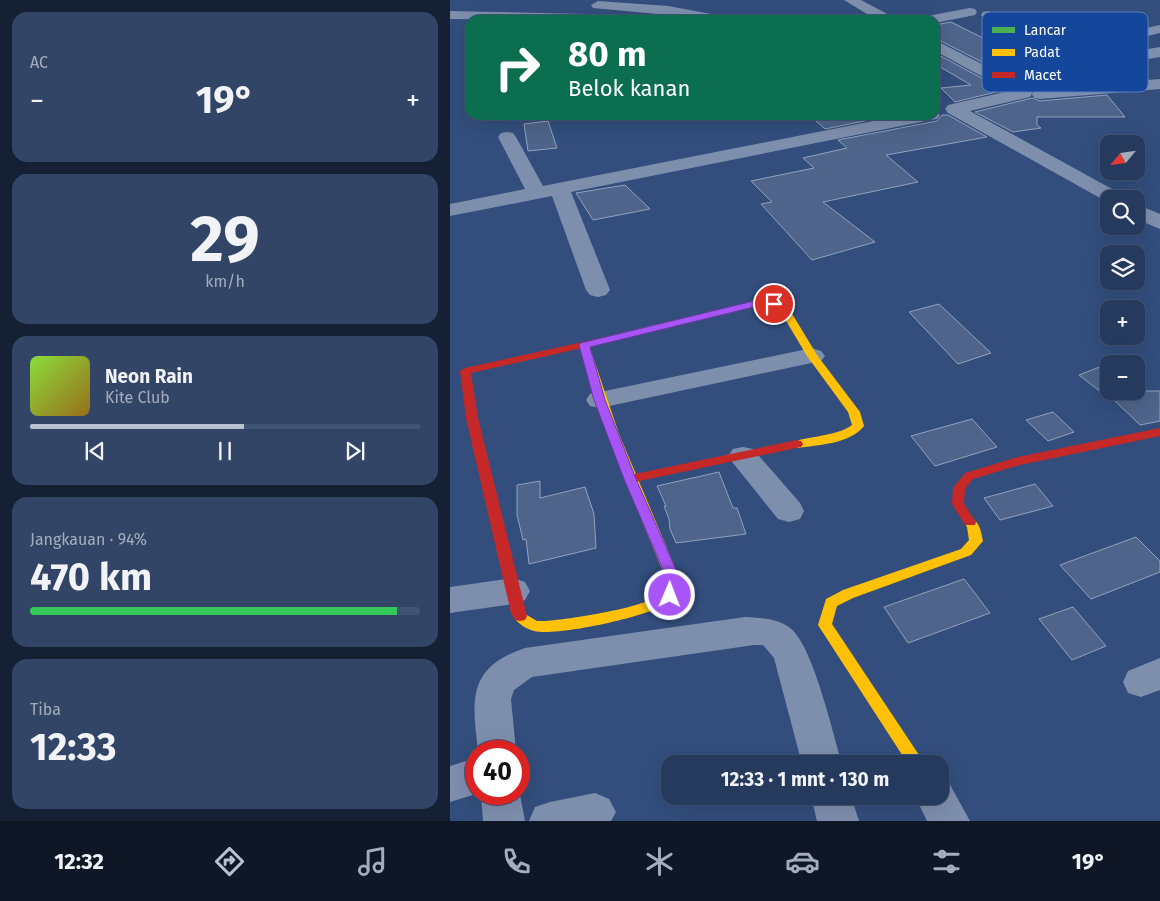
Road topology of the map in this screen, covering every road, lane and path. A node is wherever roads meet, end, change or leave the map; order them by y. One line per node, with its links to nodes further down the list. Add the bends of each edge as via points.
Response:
1 (495, 0): 6 (street)
2 (851, 0): 9 (street)
3 (598, 5): 6 (street); 7 (street); 8 (street)
4 (970, 12): 10 (street)
5 (450, 15): 6 (street)
6 (501, 15)
7 (589, 15)
8 (665, 15)
9 (879, 15)
10 (940, 18)
11 (940, 48): 12 (street)
12 (982, 70)
13 (1010, 92): 16 (street)
14 (1029, 92): 15 (street, via 1045,95)
15 (1076, 92)
16 (940, 110): 20 (street)
17 (892, 120): 19 (street)
18 (507, 137): 21 (street)
19 (560, 189): 21 (street); 25 (street)
20 (1100, 191)
21 (537, 193): 22 (street)
22 (450, 210)
23 (1145, 215): 24 (street)
24 (1160, 223)
25 (598, 290)
26 (584, 345): 27 (street, via 762,302 784,309); 28 (street); 33 (street, via 465,371 472,418)
27 (812, 356): 28 (street); 30 (street, via 854,412 858,426 842,435)
28 (600, 400): 31 (street)
29 (1160, 432): 37 (street, via 1018,461 969,476 959,488 958,504 973,526 976,541 966,552 831,603 825,625)
30 (743, 456): 31 (street); 32 (street)
31 (630, 479): 33 (street, via 674,579 670,595 654,604 556,626 537,626 525,621 518,613)
32 (789, 511)
33 (513, 591): 34 (street)
34 (450, 600)
35 (496, 740): 36 (street, via 492,693 497,682 509,670 535,662 745,631 766,631 785,644 792,658)
36 (819, 755)
37 (911, 755)
38 (465, 779): 39 (street)
39 (450, 784)
40 (502, 805): 44 (street)
41 (834, 805): 46 (street)
42 (940, 805): 47 (street)
43 (595, 812): 45 (street)
44 (504, 821)
45 (550, 821)
46 (838, 821)
47 (949, 821)

